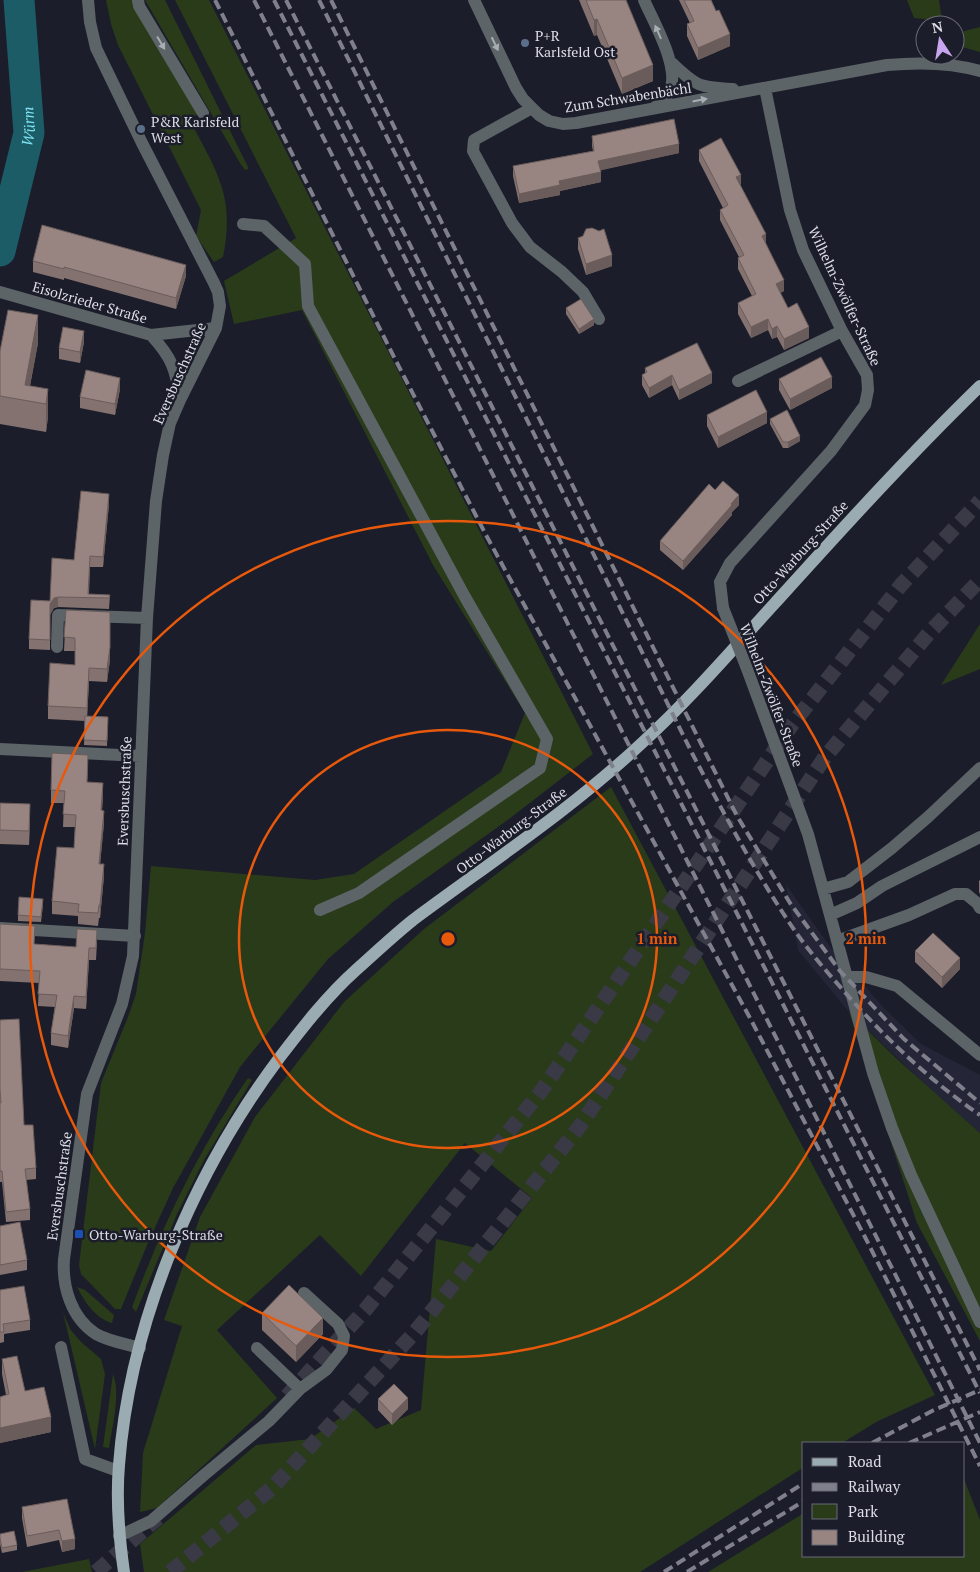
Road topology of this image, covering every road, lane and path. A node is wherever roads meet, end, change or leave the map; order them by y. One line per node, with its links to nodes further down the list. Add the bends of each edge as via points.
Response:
1 (88, 0): 14 (street, Eversbuschstraße, via 96,48 218,292 220,306)
2 (138, 0): 10 (street, one-way to 10)
3 (474, 0): 8 (street, Zum Schwabenbächl, one-way to 8, via 516,88)
4 (644, 0): 5 (street, one-way to 4)
5 (672, 63): 7 (street, Zum Schwabenbächl, via 691,81 705,87); 9 (street, via 670,93)
6 (980, 71): 7 (street, Zum Schwabenbächl, via 959,65 909,63)
7 (765, 88): 9 (street, Zum Schwabenbächl, one-way to 7); 15 (street, Wilhelm-Zwölfer-Straße, via 790,210 803,250)
8 (532, 108): 9 (street, Zum Schwabenbächl, via 549,120 562,124); 13 (street, via 474,140 473,151 512,223 530,247 583,292)
9 (652, 109)
10 (203, 113)
11 (244, 224): 28 (street, via 264,226 305,264 308,306 464,597 547,739 540,768 359,893)
12 (10, 295): 16 (street, Eisolzrieder Straße)
13 (599, 319)
14 (216, 328): 16 (street, Eisolzrieder Straße); 19 (street, Eversbuschstraße)
15 (842, 331): 17 (street); 26 (street, Wilhelm-Zwölfer-Straße, bridge, via 866,375 865,405 831,451 730,563 720,582 723,608 808,834)
16 (151, 335): 19 (street, Eisolzrieder Straße, via 166,352 177,376)
17 (738, 381)
18 (980, 386): 38 (main road, Otto-Warburg-Straße, via 881,486 705,680 646,740 590,789 410,923 351,974 301,1028 258,1086 190,1207 162,1276)
19 (180, 400): 20 (street, Eversbuschstraße, via 168,431 161,464)
20 (147, 618): 21 (street, via 58,615); 23 (street, Eversbuschstraße)
21 (57, 647)
22 (0, 749): 23 (street)
23 (140, 756): 31 (street, Eversbuschstraße)
24 (980, 768): 26 (street, via 878,859 848,882)
25 (980, 837): 29 (street)
26 (823, 889): 29 (street, Wilhelm-Zwölfer-Straße)
27 (980, 908): 32 (street, via 966,894 955,894)
28 (320, 910)
29 (830, 915): 32 (street, Wilhelm-Zwölfer-Straße)
30 (0, 928): 31 (street)
31 (135, 936): 38 (street, Eversbuschstraße, via 122,1004 87,1094 63,1270 67,1294 86,1324 103,1337)
32 (837, 941): 33 (street, Wilhelm-Zwölfer-Straße)
33 (848, 977): 34 (street, via 866,977 897,986); 36 (street, Wilhelm-Zwölfer-Straße, via 892,1128 910,1175)
34 (980, 1055)
35 (304, 1293): 40 (street, via 338,1324 344,1336 342,1350 326,1370)
36 (980, 1322)
37 (61, 1347): 41 (street, via 85,1459)
38 (140, 1348): 41 (main road, via 128,1399)
39 (257, 1348): 40 (street)
40 (300, 1388): 42 (street, via 270,1421 151,1521)
41 (118, 1471): 42 (main road)
42 (119, 1536): 43 (main road)
43 (124, 1572)

